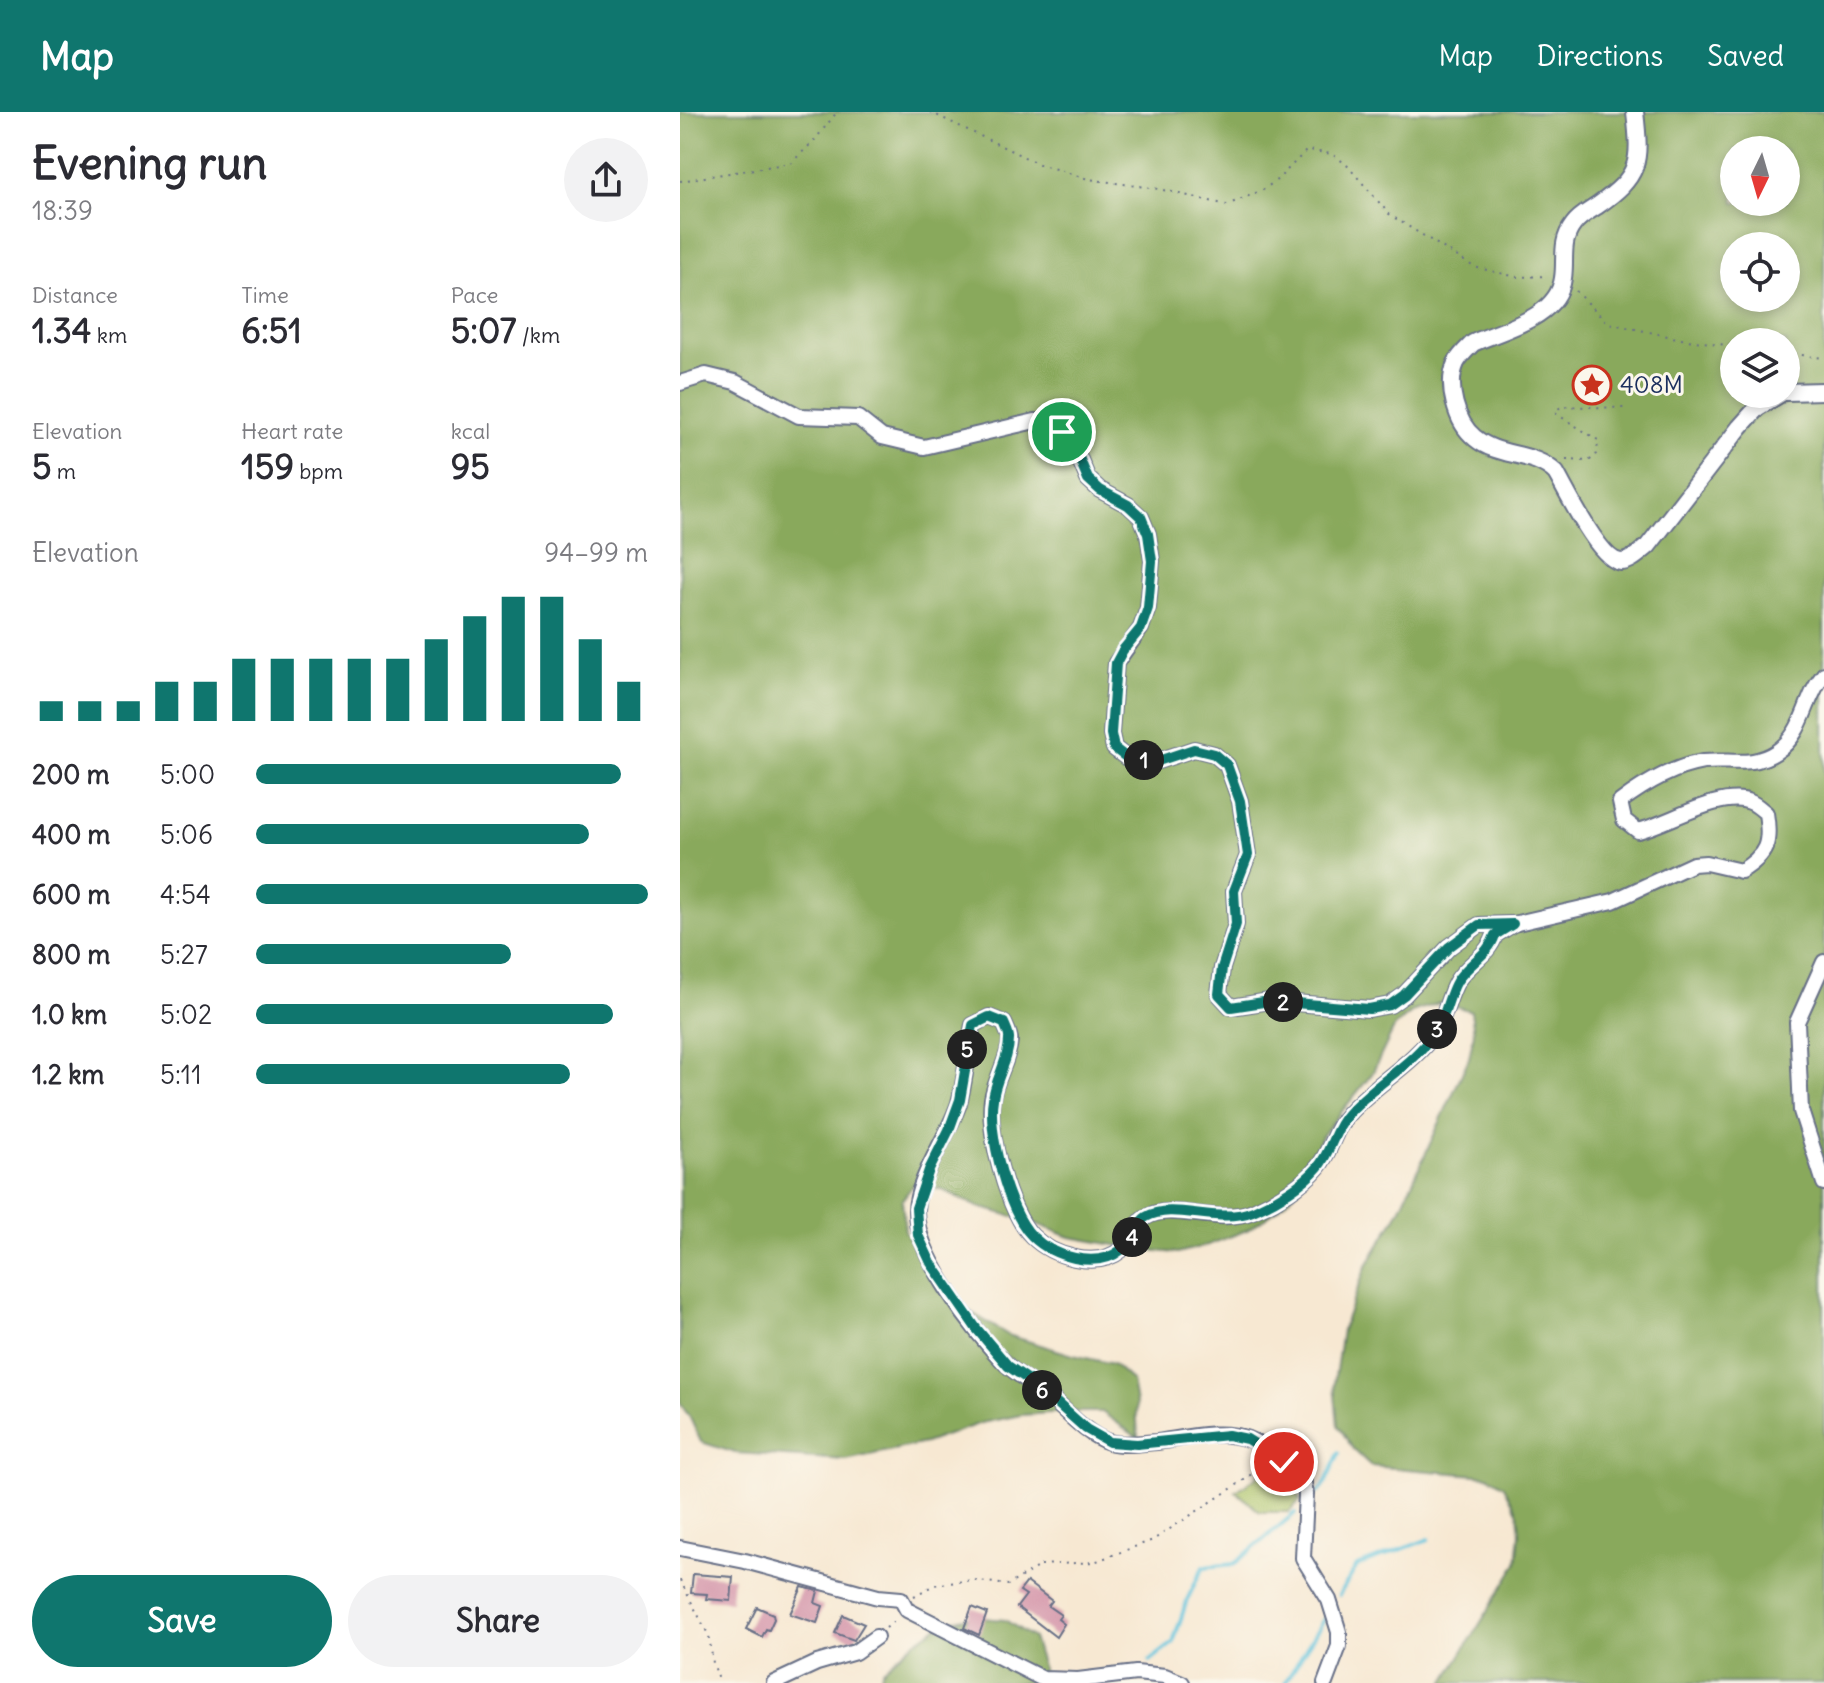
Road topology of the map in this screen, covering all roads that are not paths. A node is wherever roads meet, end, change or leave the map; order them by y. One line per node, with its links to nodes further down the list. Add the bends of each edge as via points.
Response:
1 (1635, 112): 5 (street, via 1638,140 1632,175 1573,224 1553,303 1465,351 1456,364 1453,396 1459,414 1475,438 1537,459 1556,473 1599,545 1611,559 1629,561 1648,546)
2 (680, 383): 7 (street, via 706,375 735,382 799,416 858,418 882,437 924,447 1035,421 1053,423 1075,448 1088,479 1141,517 1152,561 1148,608 1141,628 1116,663 1111,734 1114,748 1127,758 1158,761 1194,749 1214,754 1227,765 1240,801 1248,855 1234,891 1236,924 1219,994 1231,1007 1270,1001 1369,1009 1390,1005 1479,925)
3 (1824, 391): 4 (street)
4 (1800, 392)
5 (1757, 408)
6 (1824, 674): 7 (street, via 1797,731 1775,752 1744,764 1704,762 1667,773 1620,802 1624,820 1638,831 1702,806 1749,801 1766,813 1769,833 1760,859 1741,871 1693,864 1613,901)
7 (1513, 924): 14 (street, via 1495,935 1458,979 1437,1029 1422,1048 1346,1115 1319,1166 1286,1194 1251,1212 1224,1218 1164,1211 1144,1218 1121,1250 1106,1258 1077,1259 1047,1248 1030,1234 1015,1207 998,1157 992,1099 1010,1039 1004,1023 989,1017 973,1025 960,1100 916,1208 918,1235 931,1263 976,1328 1008,1366 1086,1429 1109,1442 1137,1444 1228,1435 1247,1439 1303,1478 1303,1558 1329,1600 1339,1632)
8 (1824, 962): 9 (street, via 1797,1022 1801,1111)
9 (1824, 1183)
10 (680, 1548): 13 (street, via 901,1599 907,1610 1043,1679 1136,1673)
11 (876, 1637): 12 (street, via 855,1652)
12 (774, 1683)
13 (1182, 1683)
14 (1325, 1683)

